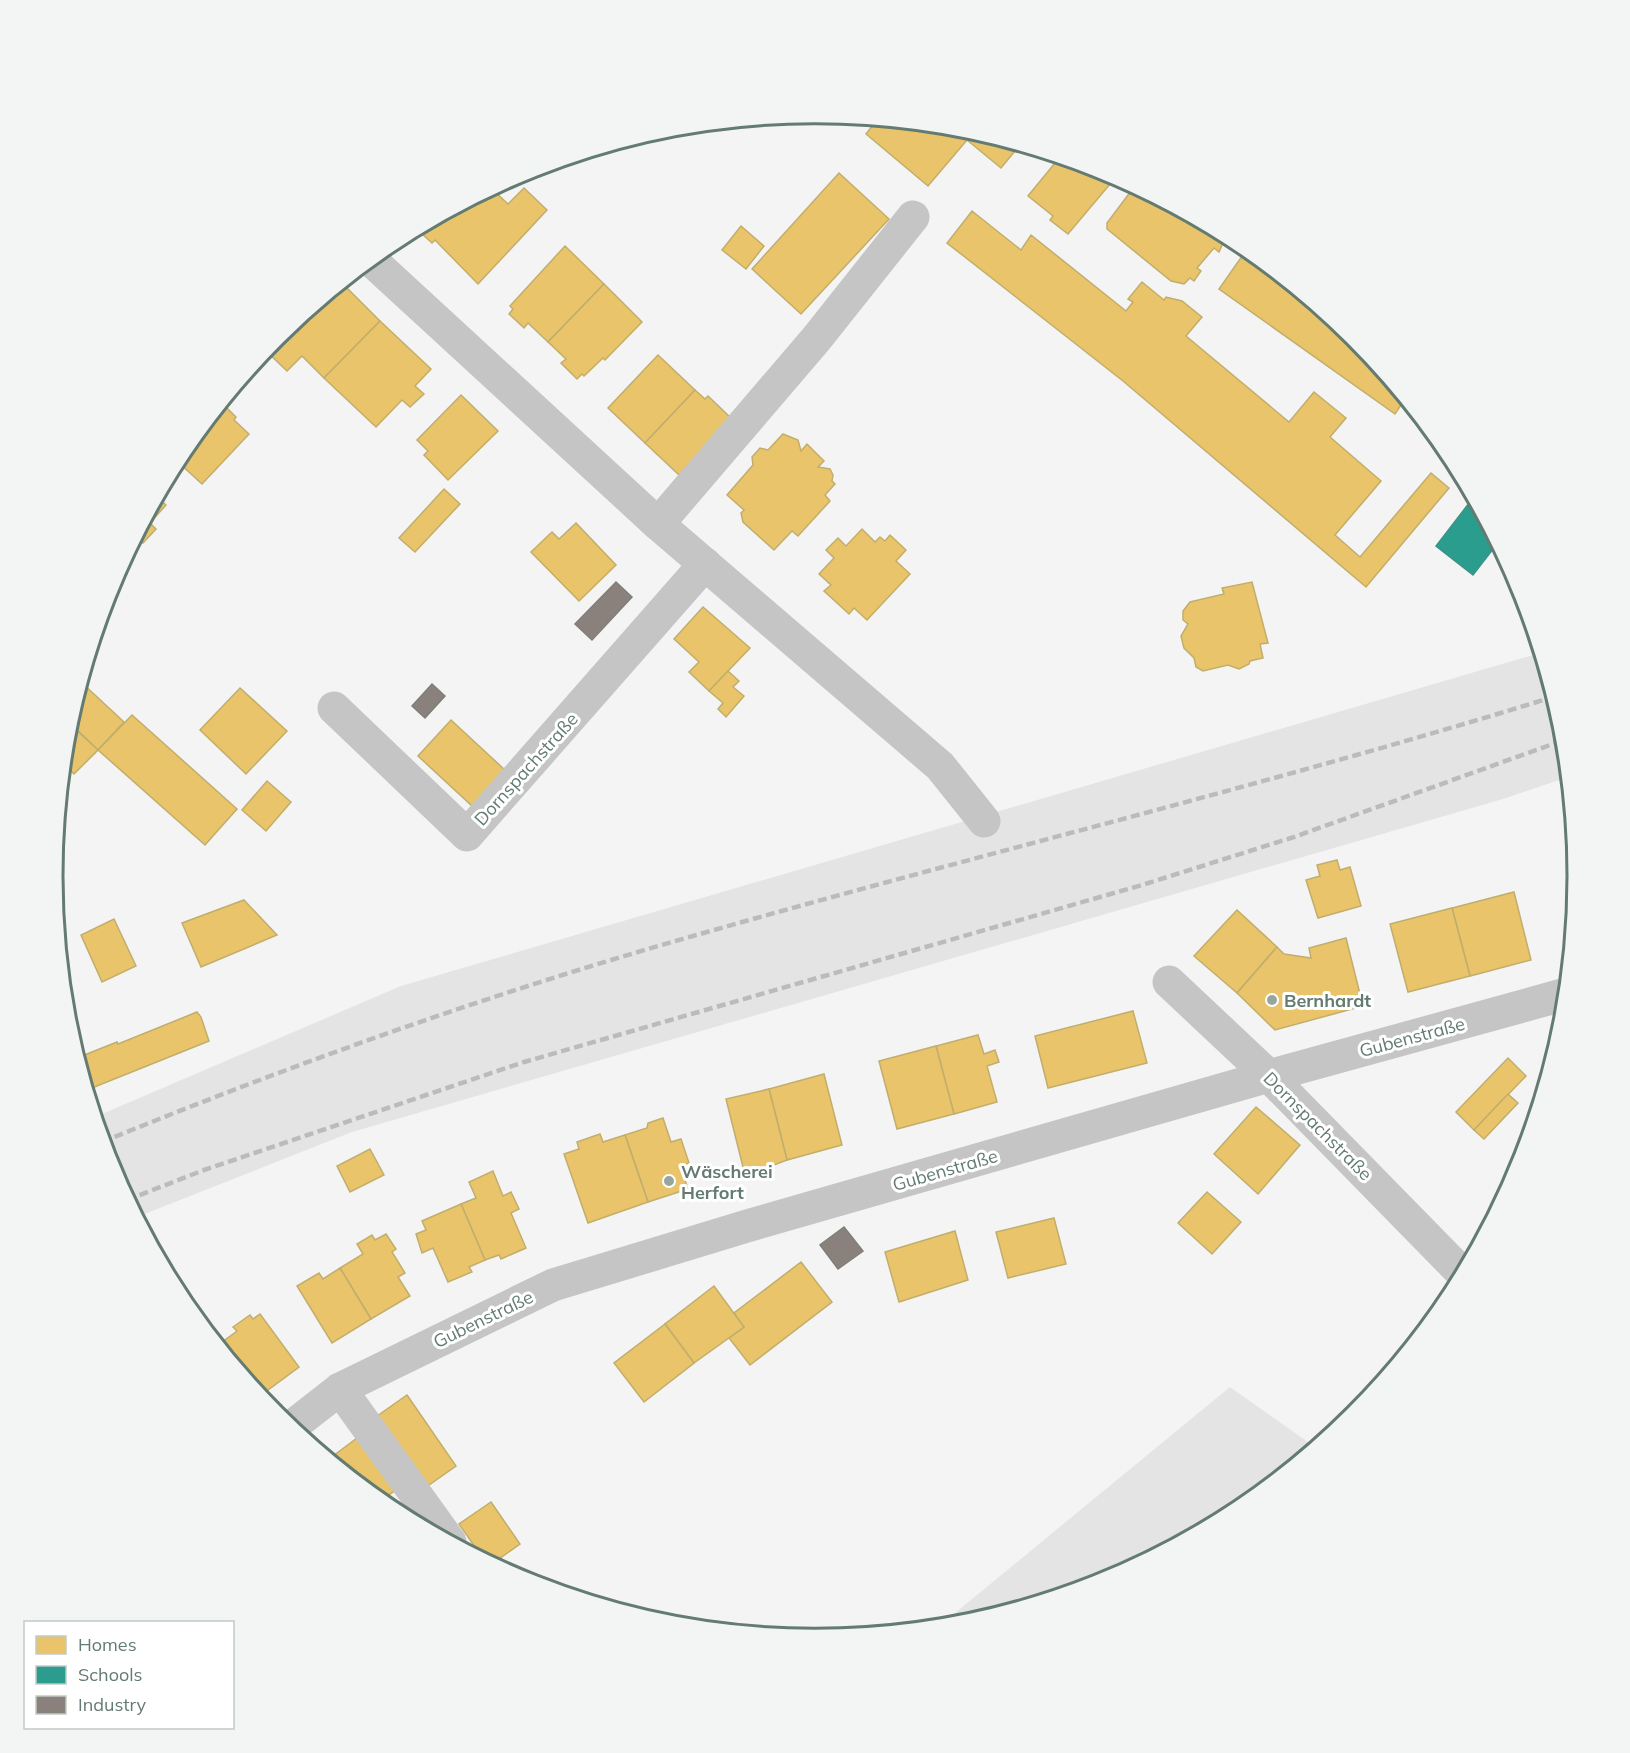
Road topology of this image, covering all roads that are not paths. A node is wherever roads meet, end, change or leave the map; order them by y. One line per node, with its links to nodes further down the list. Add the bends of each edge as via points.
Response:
1 (913, 217): 3 (street, via 817,338)
2 (377, 266): 3 (street)
3 (658, 524): 4 (street)
4 (705, 564): 5 (street, Dornspachstraße, via 467,835); 6 (street, via 940,766)
5 (334, 708)
6 (984, 821)
7 (1169, 982): 9 (street, Dornspachstraße)
8 (1557, 996): 9 (street, Gubenstraße)
9 (1269, 1076): 10 (street, Dornspachstraße); 11 (street, Gubenstraße, via 554,1285)
10 (1457, 1268)
11 (340, 1389): 12 (street, Gubenstraße); 13 (street)
12 (298, 1422)
13 (441, 1529)

